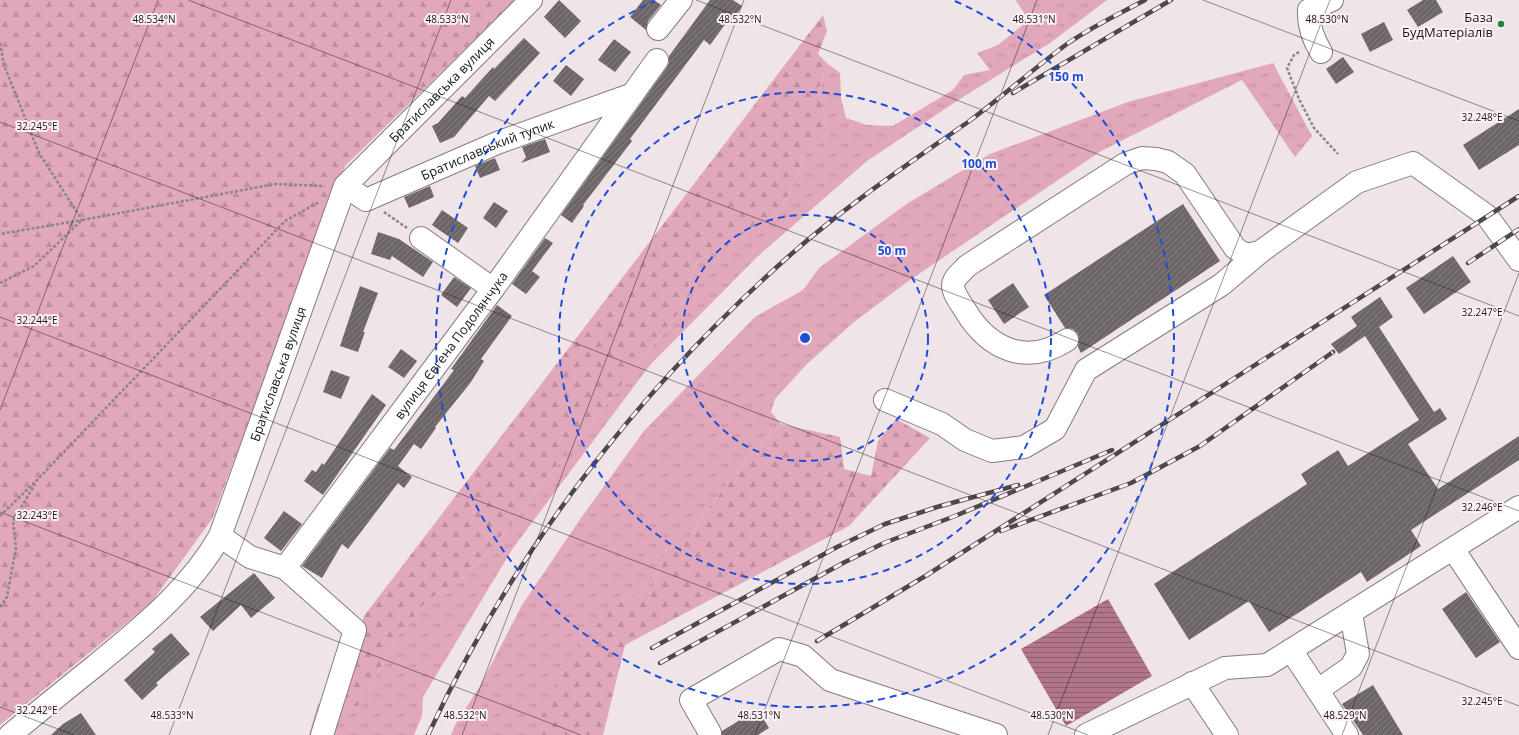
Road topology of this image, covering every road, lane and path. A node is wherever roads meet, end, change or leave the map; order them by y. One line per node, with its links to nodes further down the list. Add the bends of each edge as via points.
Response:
1 (531, 0): 10 (street, Братиславська вулиця)
2 (681, 0): 4 (street)
3 (1332, 0): 6 (street, via 1309,10 1308,20)
4 (658, 29)
5 (0, 43): 12 (path, via 4,65 39,153)
6 (1318, 48): 9 (path, via 1294,55 1287,68 1314,128)
7 (657, 60): 8 (street, вулиця Євгена Подолянчука)
8 (633, 94): 11 (street, Братиславський тупик, via 497,143); 18 (street, вулиця Євгена Подолянчука)
9 (1338, 154)
10 (345, 186): 11 (street); 12 (path, via 275,184); 21 (path, via 285,221); 24 (street, Братиславська вулиця)
11 (366, 200): 14 (path)
12 (82, 220): 13 (path); 17 (path, via 34,266)
13 (0, 234)
14 (421, 238): 18 (street)
15 (1260, 252): 16 (street, via 1357,182 1413,163 1487,216); 19 (street, via 1246,255 1235,248 1185,174 1168,162 1142,158 1125,164 967,266 956,277 953,286 969,317 985,335 1007,350 1035,354 1054,349); 20 (street, via 1221,285 1086,370 1055,429 1024,447 992,451 965,440 942,424)
16 (1519, 260)
17 (0, 283)
18 (492, 288): 26 (street, вулиця Євгена Подолянчука)
19 (1067, 340)
20 (885, 400)
21 (38, 480): 23 (path); 27 (path, via 13,521 16,547 7,597)
22 (1519, 507): 25 (street)
23 (0, 516)
24 (220, 536): 26 (street, via 250,557); 34 (street, Братиславська вулиця, via 208,557 171,600 134,634)
25 (1453, 549): 28 (street); 29 (street)
26 (285, 568): 35 (street, via 355,630)
27 (0, 607)
28 (1351, 613): 30 (street); 32 (street, via 1358,654 1351,667)
29 (1519, 648)
30 (1291, 650): 31 (street, via 1267,665 1224,668); 32 (street)
31 (1192, 683): 37 (street); 38 (street)
32 (1318, 690): 39 (street)
33 (710, 733): 36 (street, via 691,700 779,649 803,656 830,680)
34 (10, 735)
35 (322, 735)
36 (996, 735)
37 (1086, 735)
38 (1227, 735)
39 (1347, 735)

